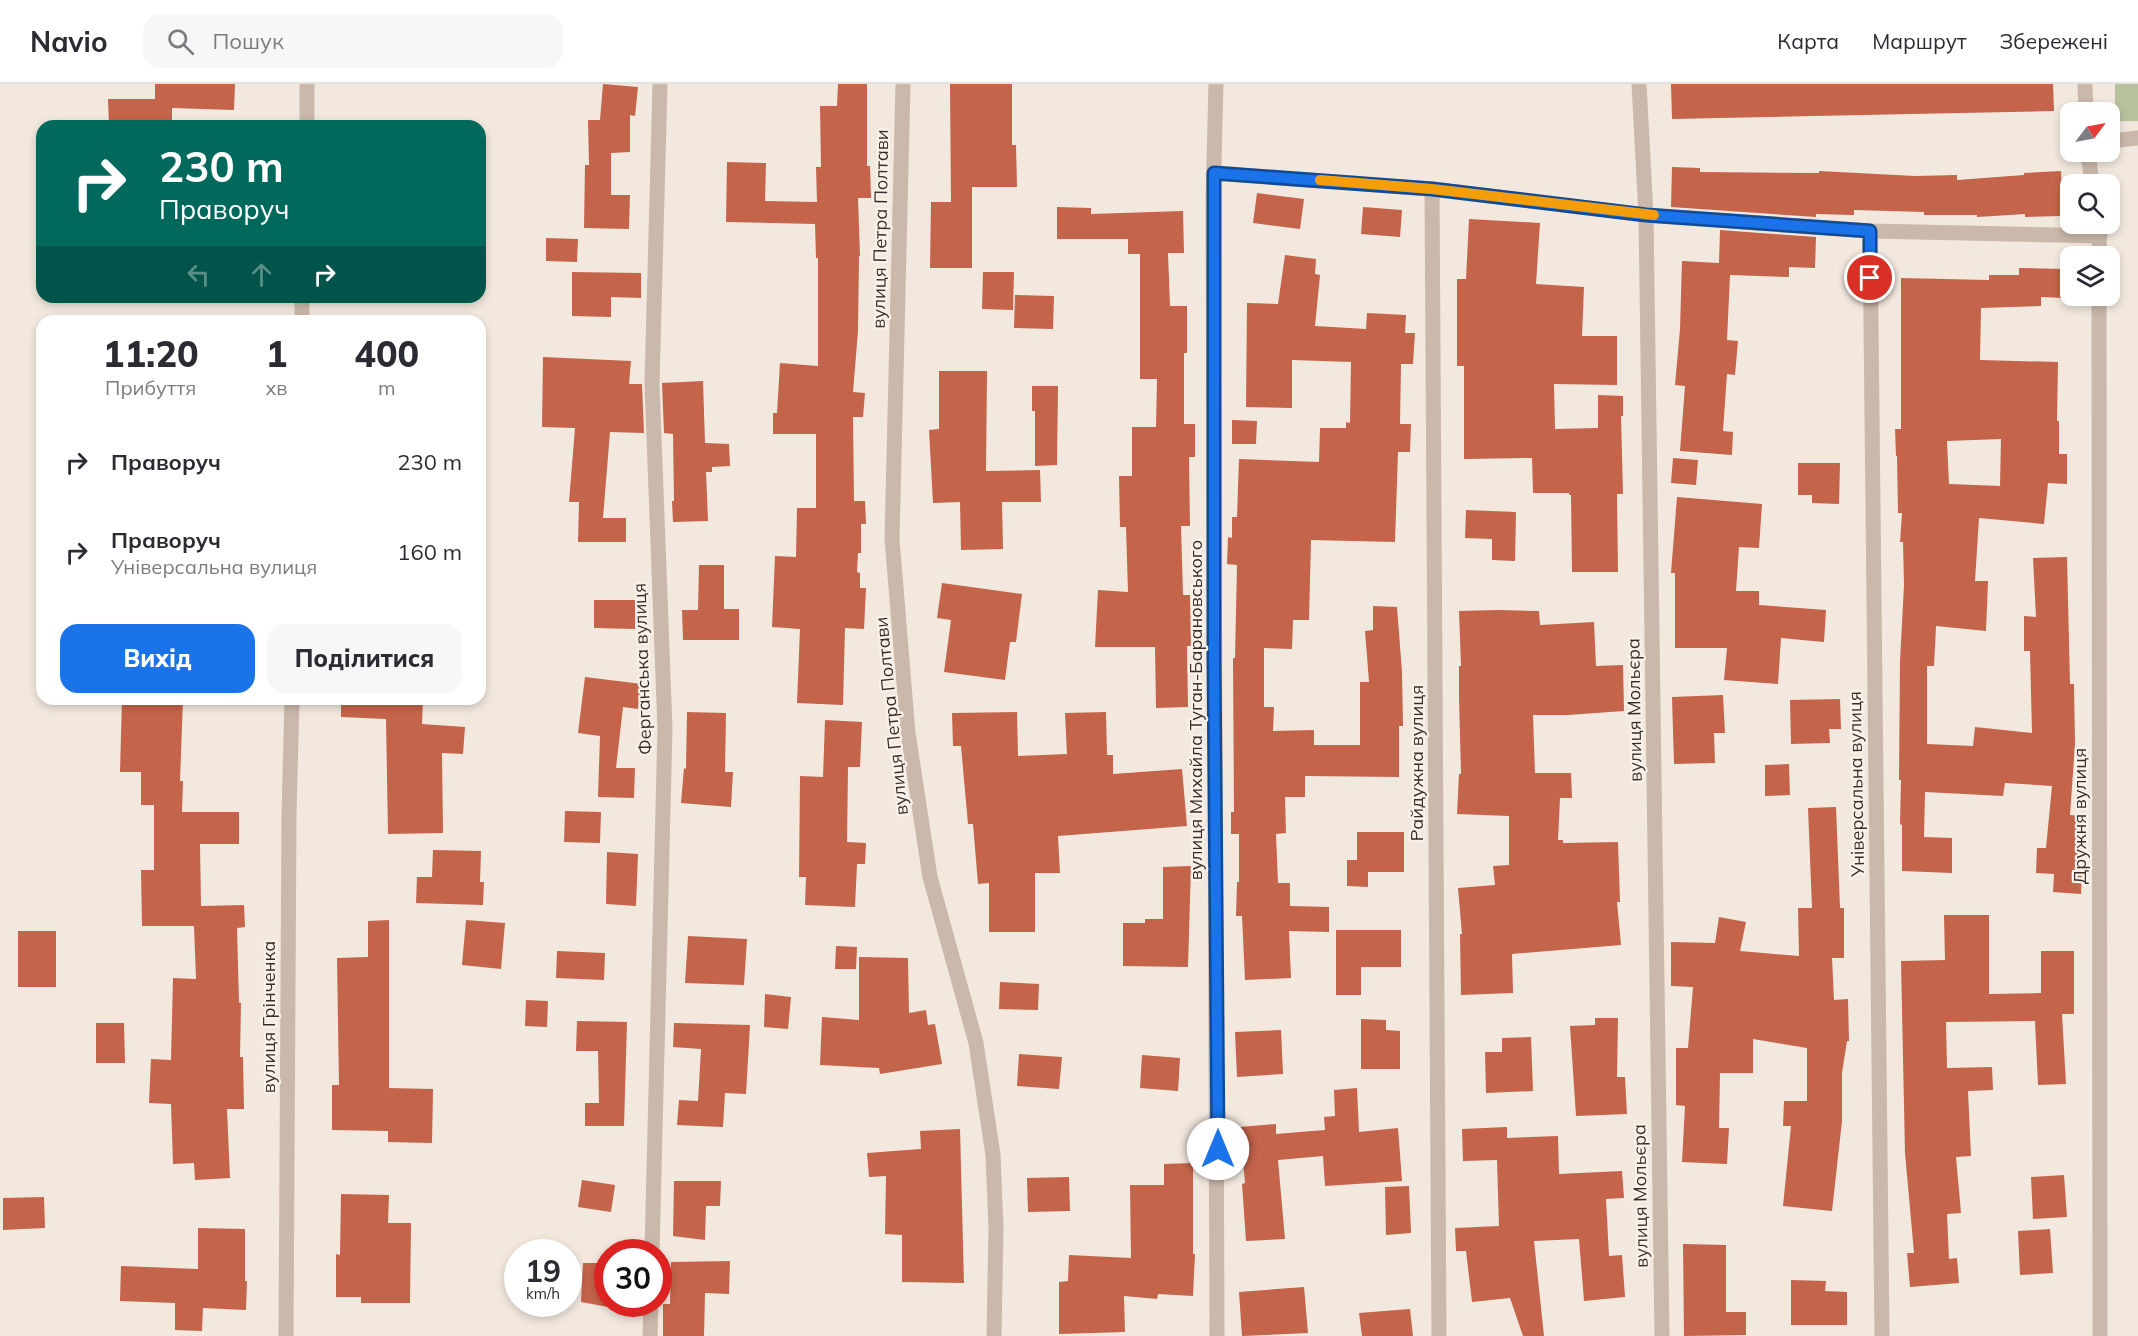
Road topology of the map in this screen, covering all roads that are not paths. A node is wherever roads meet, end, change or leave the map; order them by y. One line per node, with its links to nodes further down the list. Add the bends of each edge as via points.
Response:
1 (307, 84): 8 (street)
2 (660, 84): 18 (street, Ферганська вулиця, via 652,384 665,729)
3 (903, 84): 22 (street, вулиця Петра Полтави, via 892,538 909,733 930,877 976,1043 993,1155)
4 (1216, 84): 11 (street, вулиця Михайла Туган-Барановського)
5 (1639, 84): 13 (street, вулиця Мольєра)
6 (2085, 84): 7 (street)
7 (2086, 102)
8 (307, 120)
9 (2138, 138): 10 (street)
10 (2120, 140)
11 (1214, 173): 12 (street); 23 (street, вулиця Михайла Туган-Барановського)
12 (1432, 189): 13 (street); 24 (street, Райдужна вулиця)
13 (1646, 215): 15 (street); 25 (street, вулиця Мольєра)
14 (2060, 230): 15 (street)
15 (1870, 231): 26 (street, Універсальна вулиця)
16 (2099, 306): 27 (street, Дружня вулиця)
17 (292, 705): 20 (street, вулиця Грінченка)
18 (652, 1239)
19 (651, 1317): 21 (street)
20 (286, 1336)
21 (650, 1336)
22 (994, 1336)
23 (1217, 1336)
24 (1439, 1336)
25 (1662, 1336)
26 (1882, 1336)
27 (2100, 1336)

